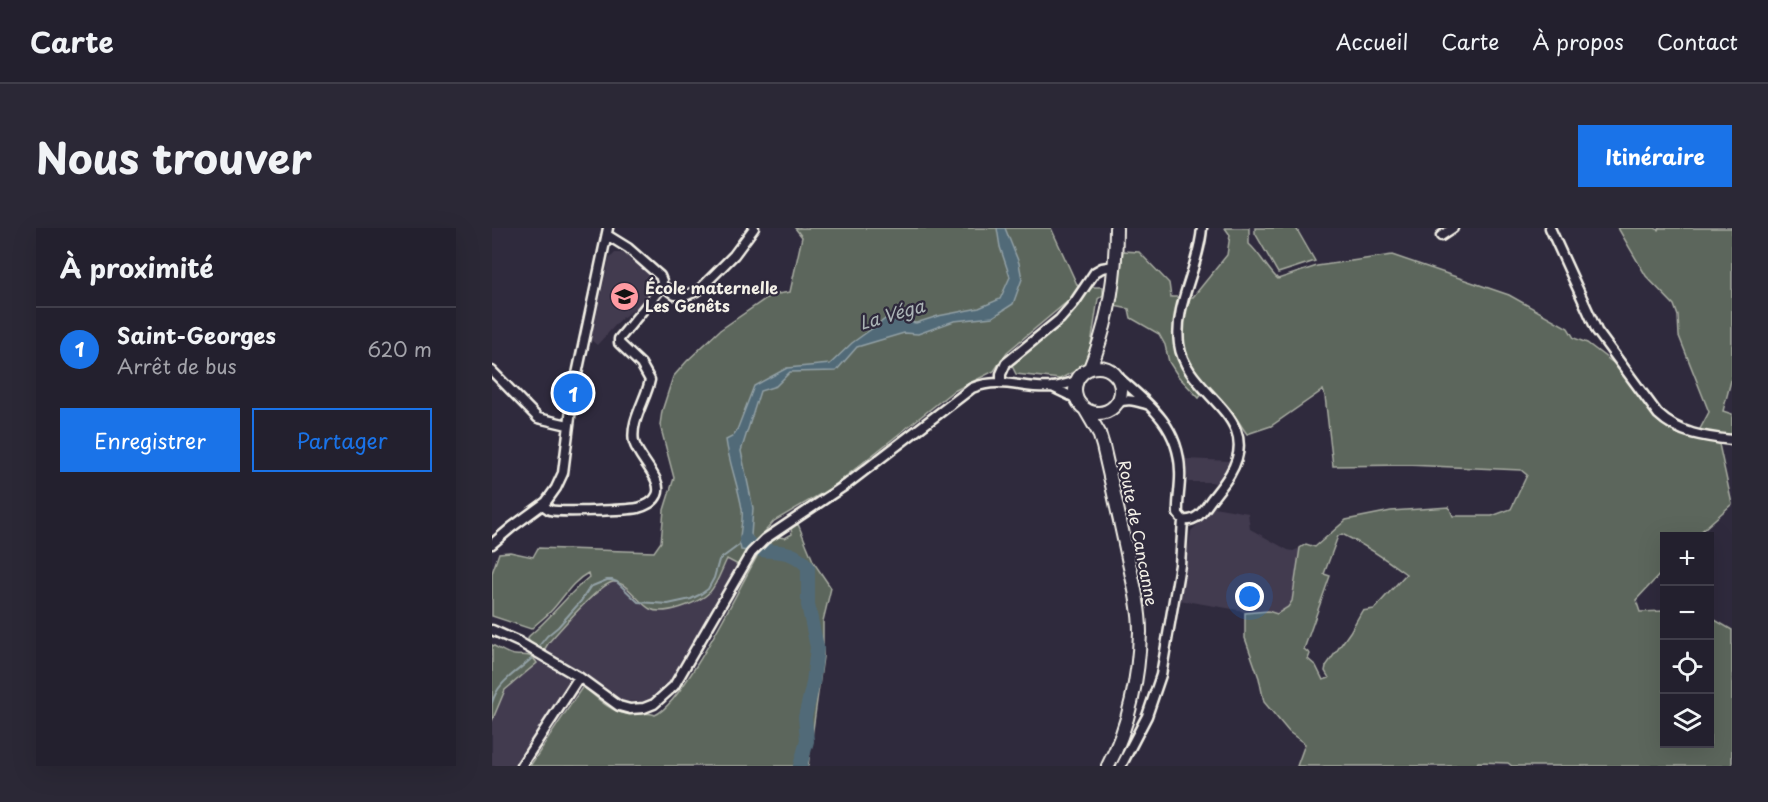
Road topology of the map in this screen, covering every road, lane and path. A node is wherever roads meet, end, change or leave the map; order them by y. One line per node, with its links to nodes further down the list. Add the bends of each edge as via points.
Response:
1 (754, 228): 9 (street, via 699,291 675,295)
2 (1116, 228): 8 (main road)
3 (1202, 228): 25 (street, via 1181,309 1180,351 1190,373 1233,422 1239,441 1230,474 1199,516)
4 (1453, 228): 7 (street)
5 (1550, 228): 22 (street, via 1591,321 1649,404 1682,430)
6 (607, 232): 9 (street, via 660,276); 21 (street)
7 (1441, 236)
8 (1114, 266): 10 (main road); 15 (street, via 1095,273 1060,319 1006,363)
9 (662, 285): 24 (street, via 619,339 650,380 637,417 634,441 641,459 657,480 657,495 644,506 632,509 550,510)
10 (1102, 339): 11 (main road); 13 (main road)
11 (1090, 368): 13 (main road); 14 (main road)
12 (492, 371): 21 (street, via 538,418)
13 (1113, 373): 18 (street); 19 (main road, via 1120,385 1120,395)
14 (1077, 381): 16 (street); 17 (main road)
15 (1001, 382): 16 (street); 28 (street, via 980,385 964,393 847,484 760,544 674,686 654,704 630,709 619,706)
16 (1052, 387): 17 (street)
17 (1077, 399): 20 (main road)
18 (1152, 406): 19 (street, via 1124,400); 25 (street, via 1168,427 1175,448 1180,470 1178,511)
19 (1113, 407): 20 (main road, via 1102,413); 23 (main road, Route de Cancanne)
20 (1085, 410): 23 (main road, Route de Cancanne)
21 (568, 425): 24 (street, via 562,473 552,495)
22 (1732, 440)
23 (1103, 446): 30 (main road, Route de Cancanne, via 1140,631 1130,706)
24 (542, 505): 26 (street)
25 (1183, 520): 31 (street, via 1180,565 1161,675 1147,716)
26 (492, 544)
27 (492, 630): 28 (street)
28 (579, 677): 29 (street)
29 (521, 766)
30 (1108, 766)
31 (1121, 766)

